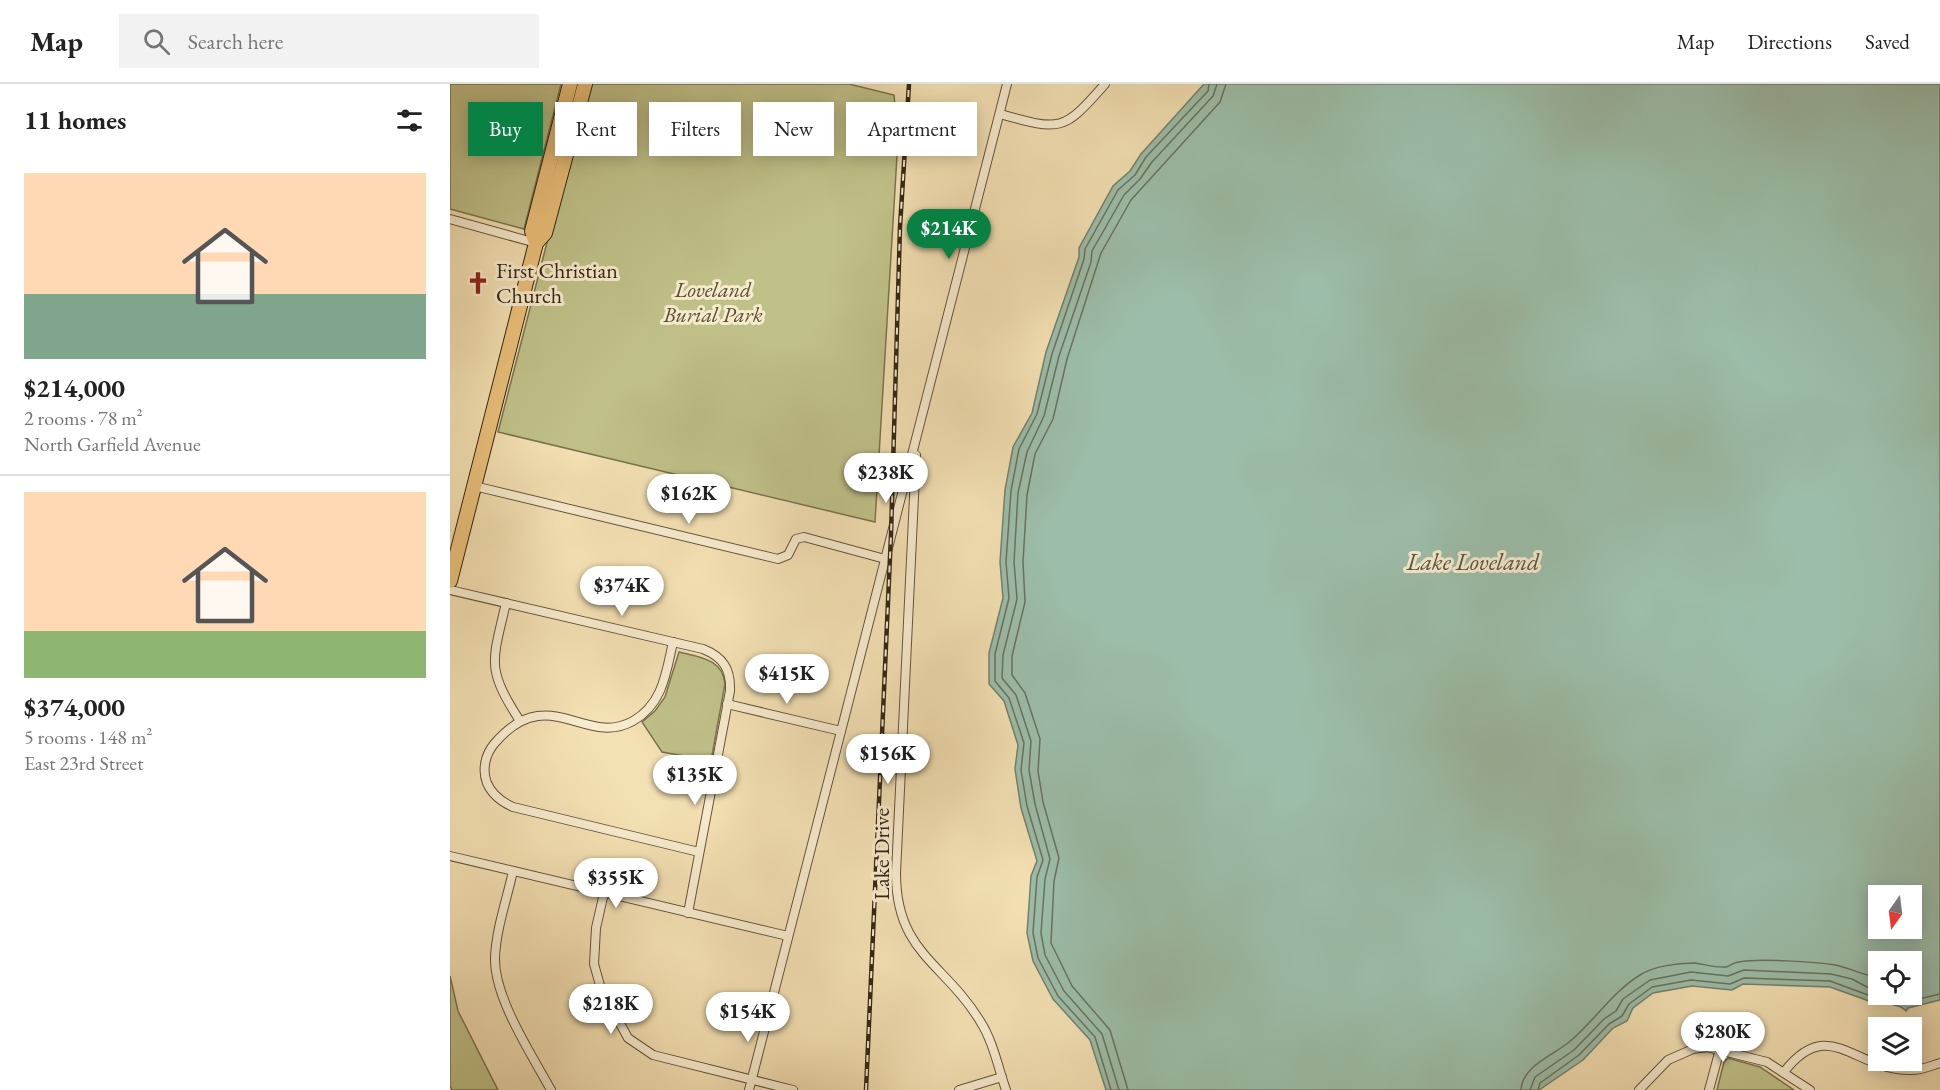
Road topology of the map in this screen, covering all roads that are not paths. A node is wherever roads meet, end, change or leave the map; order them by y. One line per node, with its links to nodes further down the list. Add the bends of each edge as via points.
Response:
1 (570, 84): 7 (highway, via 532,231)
2 (585, 84): 7 (highway, via 545,233)
3 (1007, 84): 5 (street)
4 (1105, 84): 5 (street, via 1076,116 1061,124 1046,126)
5 (1000, 114): 8 (street)
6 (450, 219): 7 (street)
7 (536, 243): 9 (highway)
8 (915, 442): 10 (street); 28 (street, Lake Drive, via 896,894 909,936 982,1022)
9 (474, 486): 10 (street, via 778,559 788,555 799,537); 11 (highway)
10 (885, 559): 18 (street)
11 (452, 566): 12 (highway)
12 (450, 580)
13 (450, 590): 14 (street)
14 (506, 603): 15 (street); 17 (street, via 494,660 495,675)
15 (673, 642): 16 (street, via 712,653 725,663 730,679); 17 (street, via 662,690 646,712 633,721 604,726 538,714)
16 (727, 704): 18 (street); 19 (street)
17 (520, 721): 19 (street, via 492,746 485,764 485,778 492,792 505,803)
18 (841, 731): 24 (street)
19 (699, 852): 23 (street)
20 (450, 856): 21 (street)
21 (513, 871): 22 (street); 30 (street, via 496,948 496,972 504,998)
22 (604, 893): 23 (street); 29 (street, via 596,928 594,964 601,988 628,1038 653,1055)
23 (688, 913): 24 (street)
24 (788, 936): 29 (street)
25 (1720, 1049): 27 (street, via 1760,1059); 35 (street, via 1700,1047 1672,1058); 36 (street)
26 (1940, 1063): 27 (street, via 1919,1070 1902,1070 1822,1044 1804,1050)
27 (1784, 1072): 37 (street)
28 (1002, 1077): 33 (street); 34 (street, Lake Drive)
29 (752, 1079): 31 (street); 32 (street)
30 (551, 1090)
31 (749, 1090)
32 (793, 1090)
33 (959, 1090)
34 (1006, 1090)
35 (1639, 1090)
36 (1709, 1090)
37 (1810, 1090)

